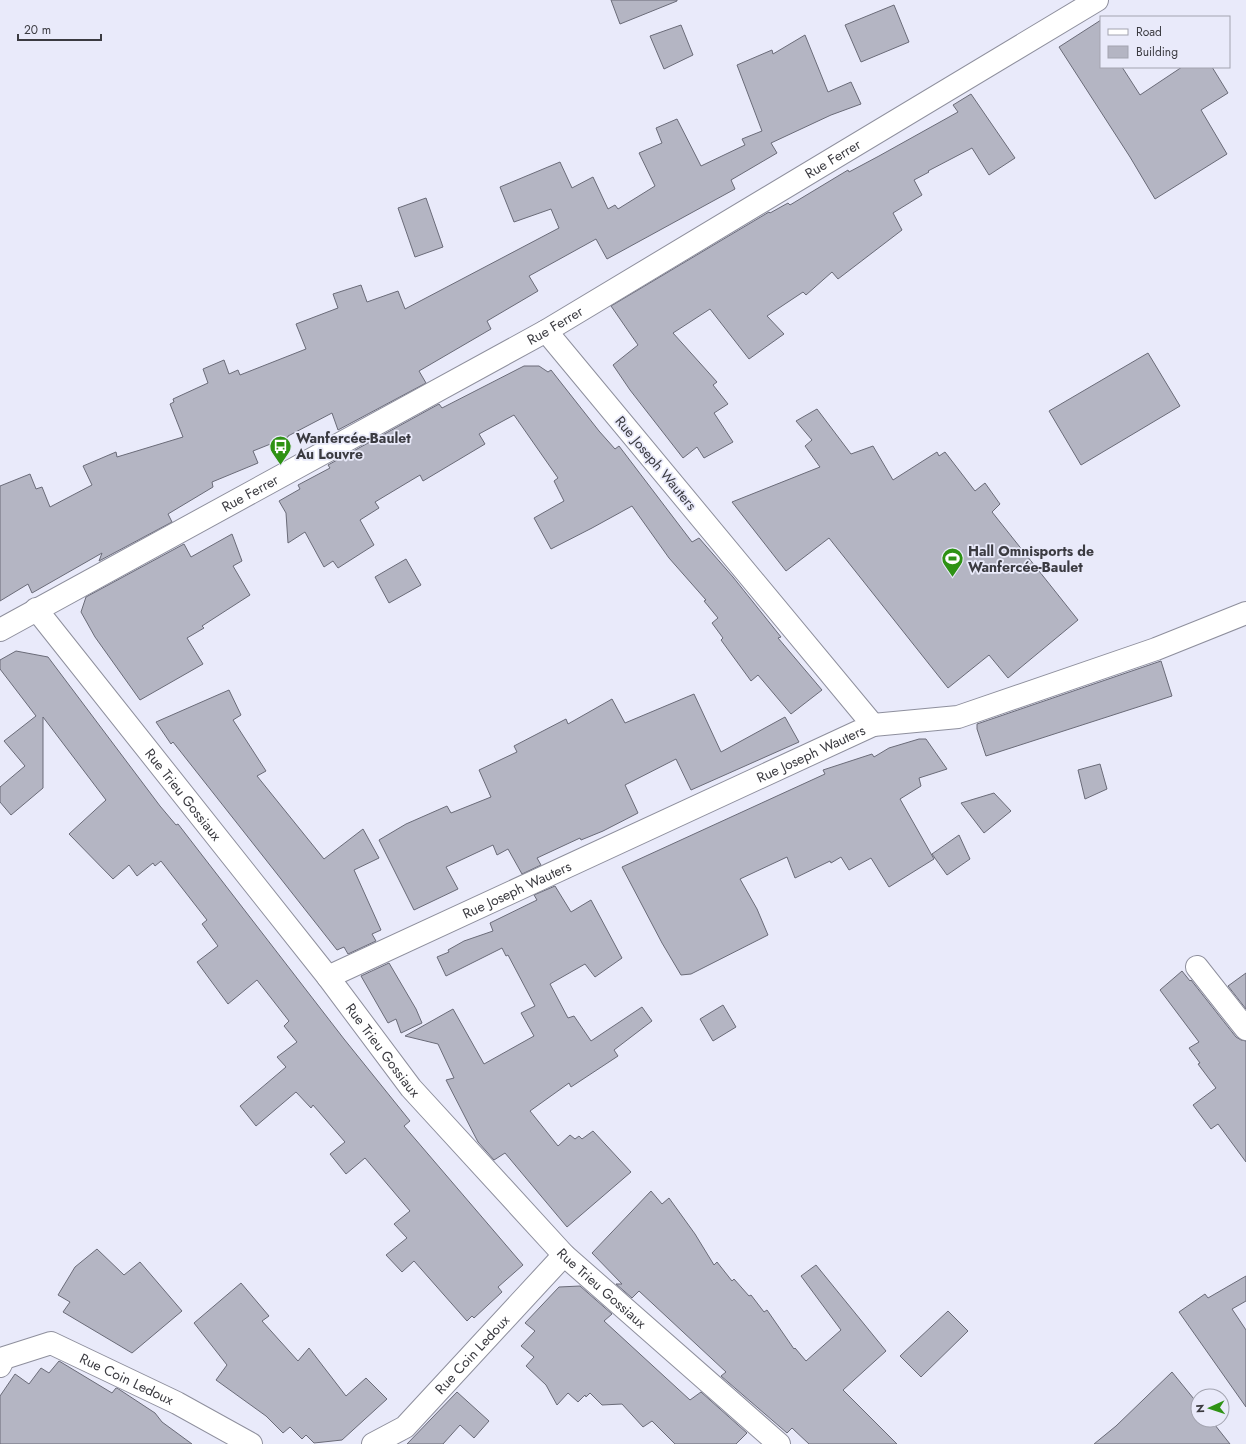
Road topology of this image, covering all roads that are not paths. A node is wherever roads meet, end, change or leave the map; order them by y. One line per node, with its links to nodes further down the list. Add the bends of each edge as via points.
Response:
1 (1097, 0): 2 (street, Rue Ferrer)
2 (546, 330): 3 (street, Rue Ferrer); 6 (street, Rue Joseph Wauters)
3 (36, 609): 5 (street, Rue Ferrer); 8 (street, Rue Trieu Gossiaux)
4 (1246, 613): 6 (street, via 1156,649 958,717)
5 (0, 630)
6 (873, 725): 8 (street, Rue Joseph Wauters)
7 (1196, 967): 9 (street)
8 (328, 977): 10 (street, Rue Trieu Gossiaux, via 411,1088)
9 (1246, 1029)
10 (564, 1255): 13 (street, Rue Coin Ledoux, via 405,1427); 14 (street, Rue Trieu Gossiaux)
11 (0, 1366): 12 (street, Rue Coin Ledoux, via 4,1358 51,1343 177,1403)
12 (251, 1444)
13 (373, 1444)
14 (780, 1444)

